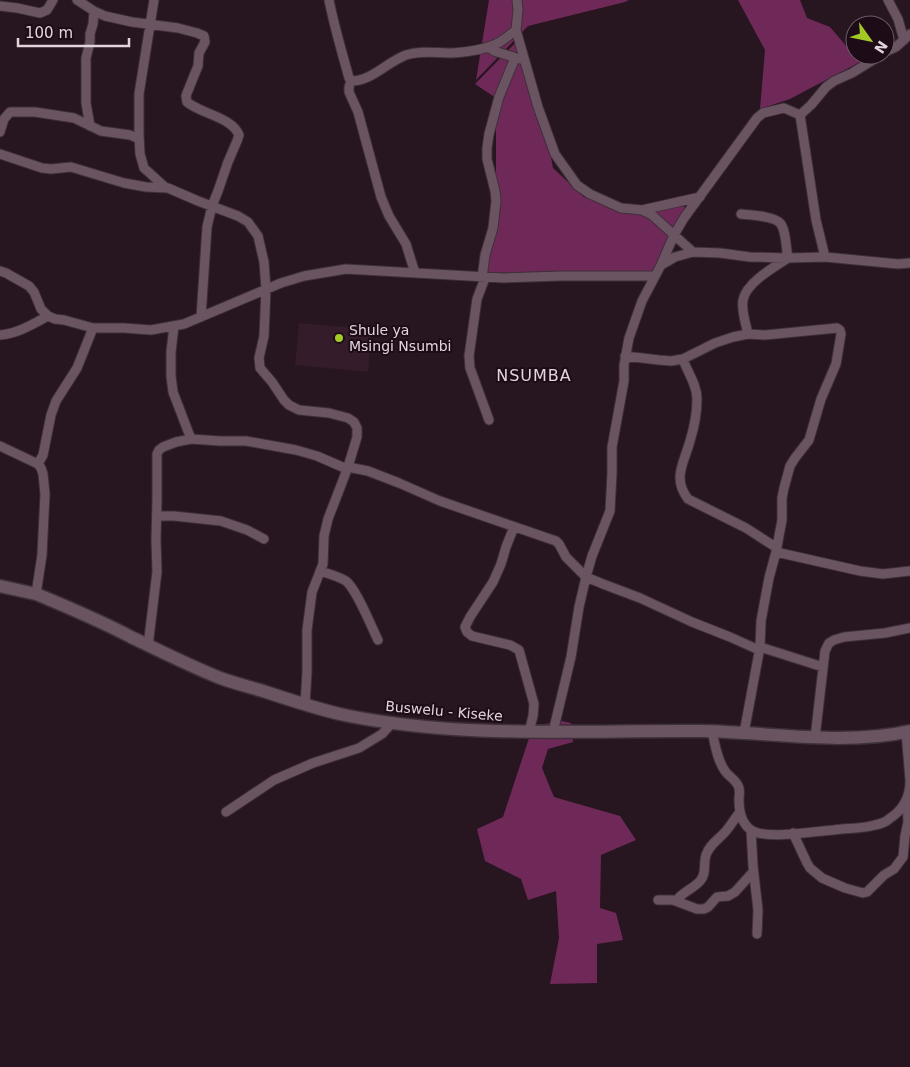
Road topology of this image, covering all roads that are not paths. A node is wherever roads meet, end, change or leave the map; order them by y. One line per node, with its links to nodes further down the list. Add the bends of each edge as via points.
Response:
1 (53, 0): 7 (street, via 47,10 40,13)
2 (77, 0): 8 (street)
3 (154, 0): 9 (street)
4 (329, 0): 17 (street)
5 (518, 0): 10 (street)
6 (888, 0): 11 (street)
7 (0, 6)
8 (94, 11): 9 (street); 19 (street, via 86,58 86,103)
9 (150, 24): 21 (street, via 139,94); 25 (street, via 204,36 187,102 234,126 239,135)
10 (516, 30): 12 (street); 15 (street)
11 (907, 37): 13 (street)
12 (488, 47): 14 (street); 17 (street, via 469,52 415,53 368,77)
13 (895, 47)
14 (515, 58): 15 (street); 37 (street, via 499,97 487,148 496,201 485,255)
15 (525, 60): 26 (street, via 554,154 577,185 621,208)
16 (865, 65): 18 (street, via 834,80)
17 (351, 81): 35 (street, via 349,92 358,112 381,197 406,244)
18 (800, 115): 24 (street, via 784,108 763,113); 30 (street)
19 (90, 126): 20 (street, via 74,118 54,114 10,112); 21 (street)
20 (0, 132)
21 (139, 139): 23 (street, via 144,168)
22 (0, 154): 23 (street, via 42,168 71,167 124,183)
23 (165, 187): 25 (street)
24 (700, 197): 26 (street); 28 (street)
25 (212, 206): 38 (street, via 238,216 254,228 264,262); 40 (street, via 207,227)
26 (642, 210): 28 (street)
27 (741, 214): 31 (street, via 776,219 782,224)
28 (674, 234): 29 (street); 33 (street)
29 (693, 252): 31 (street); 33 (street)
30 (824, 257): 31 (street); 32 (street)
31 (788, 258): 43 (street, via 747,290 742,310)
32 (910, 263)
33 (662, 265): 36 (street)
34 (0, 271): 39 (street, via 28,286)
35 (415, 272): 37 (street); 38 (street, via 346,269 304,276)
36 (654, 276): 37 (street); 45 (street, via 642,301)
37 (484, 278): 47 (street, via 468,356)
38 (266, 289): 40 (street); 51 (street, via 260,368 289,405 354,422 357,437)
39 (48, 316): 42 (street); 44 (street, via 30,326)
40 (201, 317): 41 (street)
41 (174, 326): 42 (street, via 150,330); 48 (street, via 171,352 173,392)
42 (93, 328): 50 (street, via 77,368 50,415 45,447)
43 (748, 334): 46 (street, via 715,343); 55 (street, via 837,328 841,334 836,364 809,440 790,466 782,498 782,520)
44 (0, 335)
45 (625, 356): 46 (street); 58 (street, via 624,381 612,446 610,511)
46 (683, 359): 55 (street, via 697,391 697,402 691,440 680,470 682,491 688,499 746,528)
47 (489, 420)
48 (191, 439): 51 (street, via 246,441 296,450); 52 (street, via 163,446 157,454)
49 (0, 446): 50 (street)
50 (38, 464): 60 (street, via 43,474 44,494 42,555)
51 (348, 468): 53 (street, via 399,483); 56 (street, via 328,519)
52 (157, 516): 54 (street, via 220,521); 63 (street, via 157,572)
53 (514, 527): 58 (street, via 556,541 566,557); 69 (street, via 493,582 466,627 472,636 519,650 534,704)
54 (264, 539)
55 (776, 550): 57 (street, via 860,571 883,574); 64 (street, via 761,621)
56 (320, 571): 62 (street, via 348,583); 66 (street, via 312,592)
57 (910, 571)
58 (586, 577): 64 (street); 70 (street)
59 (0, 586): 60 (main road, Buswelu - Kiseke)
60 (36, 594): 63 (main road, Buswelu - Kiseke)
61 (910, 628): 65 (street, via 834,640 825,651)
62 (378, 640)
63 (148, 646): 66 (main road, Buswelu - Kiseke, via 222,678)
64 (759, 649): 65 (street); 72 (street)
65 (823, 667): 73 (street)
66 (305, 705): 67 (main road, Buswelu - Kiseke)
67 (393, 722): 69 (main road, Buswelu - Kiseke, via 450,729); 76 (street, via 382,734 360,748 274,780)
68 (712, 731): 70 (main road, Buswelu - Kiseke); 72 (main road, Buswelu - Kiseke); 77 (street, via 723,767 739,789)
69 (529, 732): 70 (main road, Buswelu - Kiseke)
70 (553, 732)
71 (908, 732): 73 (main road, Buswelu - Kiseke); 74 (street)
72 (744, 733): 73 (main road, Buswelu - Kiseke)
73 (815, 738)
74 (910, 781): 75 (street)
75 (907, 798): 79 (street, via 901,809 876,825); 80 (street)
76 (226, 812)
77 (740, 812): 78 (street); 83 (street, via 708,851 701,881)
78 (751, 830): 79 (street, via 761,834); 81 (street)
79 (793, 833): 80 (street, via 810,868 822,878 863,894)
80 (907, 854)
81 (753, 872): 83 (street, via 735,892 717,897 704,909); 84 (street, via 758,910)
82 (658, 900): 83 (street)
83 (676, 901)
84 (757, 934)

